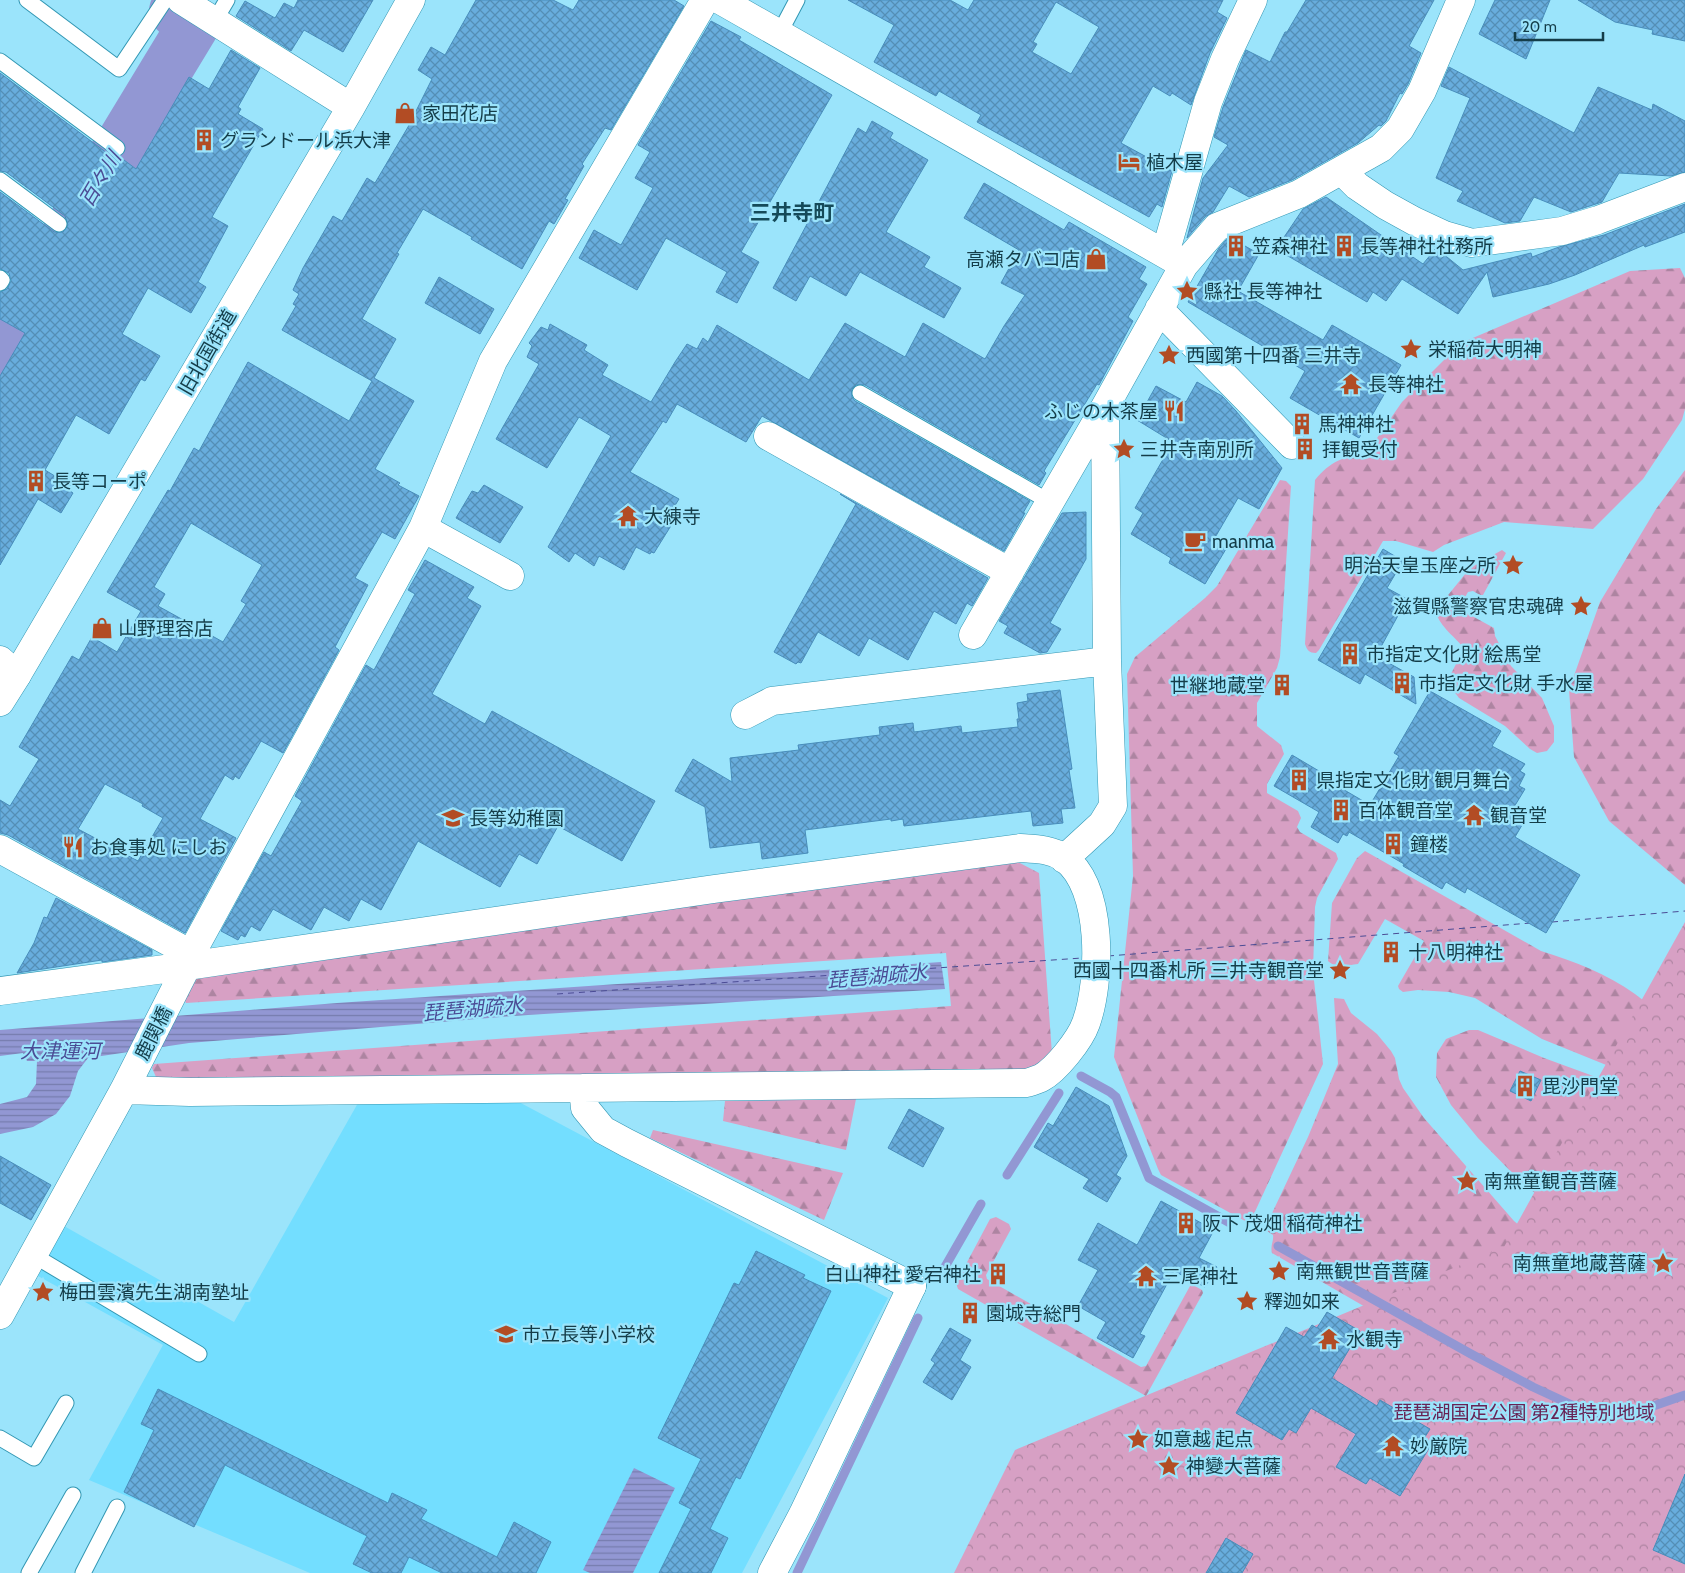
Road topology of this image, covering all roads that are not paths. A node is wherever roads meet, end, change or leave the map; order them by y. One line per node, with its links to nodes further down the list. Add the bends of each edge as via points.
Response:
1 (27, 0): 2 (lane, via 119,69)
2 (165, 0)
3 (181, 0): 10 (street)
4 (410, 0): 13 (street, 旧北国街道)
5 (705, 0): 28 (street, 鹿関橋, via 493,361)
6 (720, 0): 11 (street)
7 (797, 0): 11 (lane)
8 (1253, 0): 19 (street, via 1208,102)
9 (1461, 0): 15 (street, via 1422,91 1400,129 1381,148)
10 (220, 11): 13 (street)
11 (779, 34): 19 (street)
12 (0, 61): 14 (lane)
13 (351, 107): 33 (street, 旧北国街道)
14 (117, 148)
15 (1342, 171): 17 (street, via 1385,205 1444,235 1472,243 1562,231); 19 (street, via 1298,194 1217,227)
16 (0, 180): 18 (lane)
17 (1685, 187)
18 (59, 224)
19 (1175, 260): 22 (street)
20 (0, 278): 21 (lane)
21 (0, 284)
22 (1159, 309): 24 (street); 26 (street)
23 (860, 393): 27 (lane)
24 (1104, 407): 27 (street); 32 (street)
25 (768, 436): 29 (street)
26 (1292, 445)
27 (1050, 502): 29 (street)
28 (423, 528): 30 (street); 38 (street, 鹿関橋)
29 (1010, 572): 31 (street)
30 (510, 576)
31 (973, 635)
32 (1107, 660): 35 (street, via 772,701); 37 (street, via 1113,806 1102,824)
33 (8, 668): 34 (street, 旧北国街道)
34 (0, 702)
35 (745, 715)
36 (0, 849): 38 (street)
37 (1064, 858): 38 (street, via 1049,850 1020,848); 41 (street, via 1078,873 1091,902 1097,944 1093,997 1086,1024 1074,1045 1042,1078 1026,1083)
38 (185, 967): 39 (street); 40 (street, 鹿関橋)
39 (0, 991)
40 (126, 1086): 41 (street, via 190,1092); 42 (street, 鹿関橋)
41 (583, 1088): 51 (street, via 586,1108 603,1130 912,1286)
42 (34, 1255): 43 (street, 鹿関橋); 44 (lane)
43 (0, 1315)
44 (199, 1354)
45 (66, 1403): 46 (lane, via 34,1458)
46 (0, 1438)
47 (73, 1495): 49 (lane)
48 (117, 1507): 50 (lane)
49 (29, 1573)
50 (83, 1573)
51 (772, 1573)

